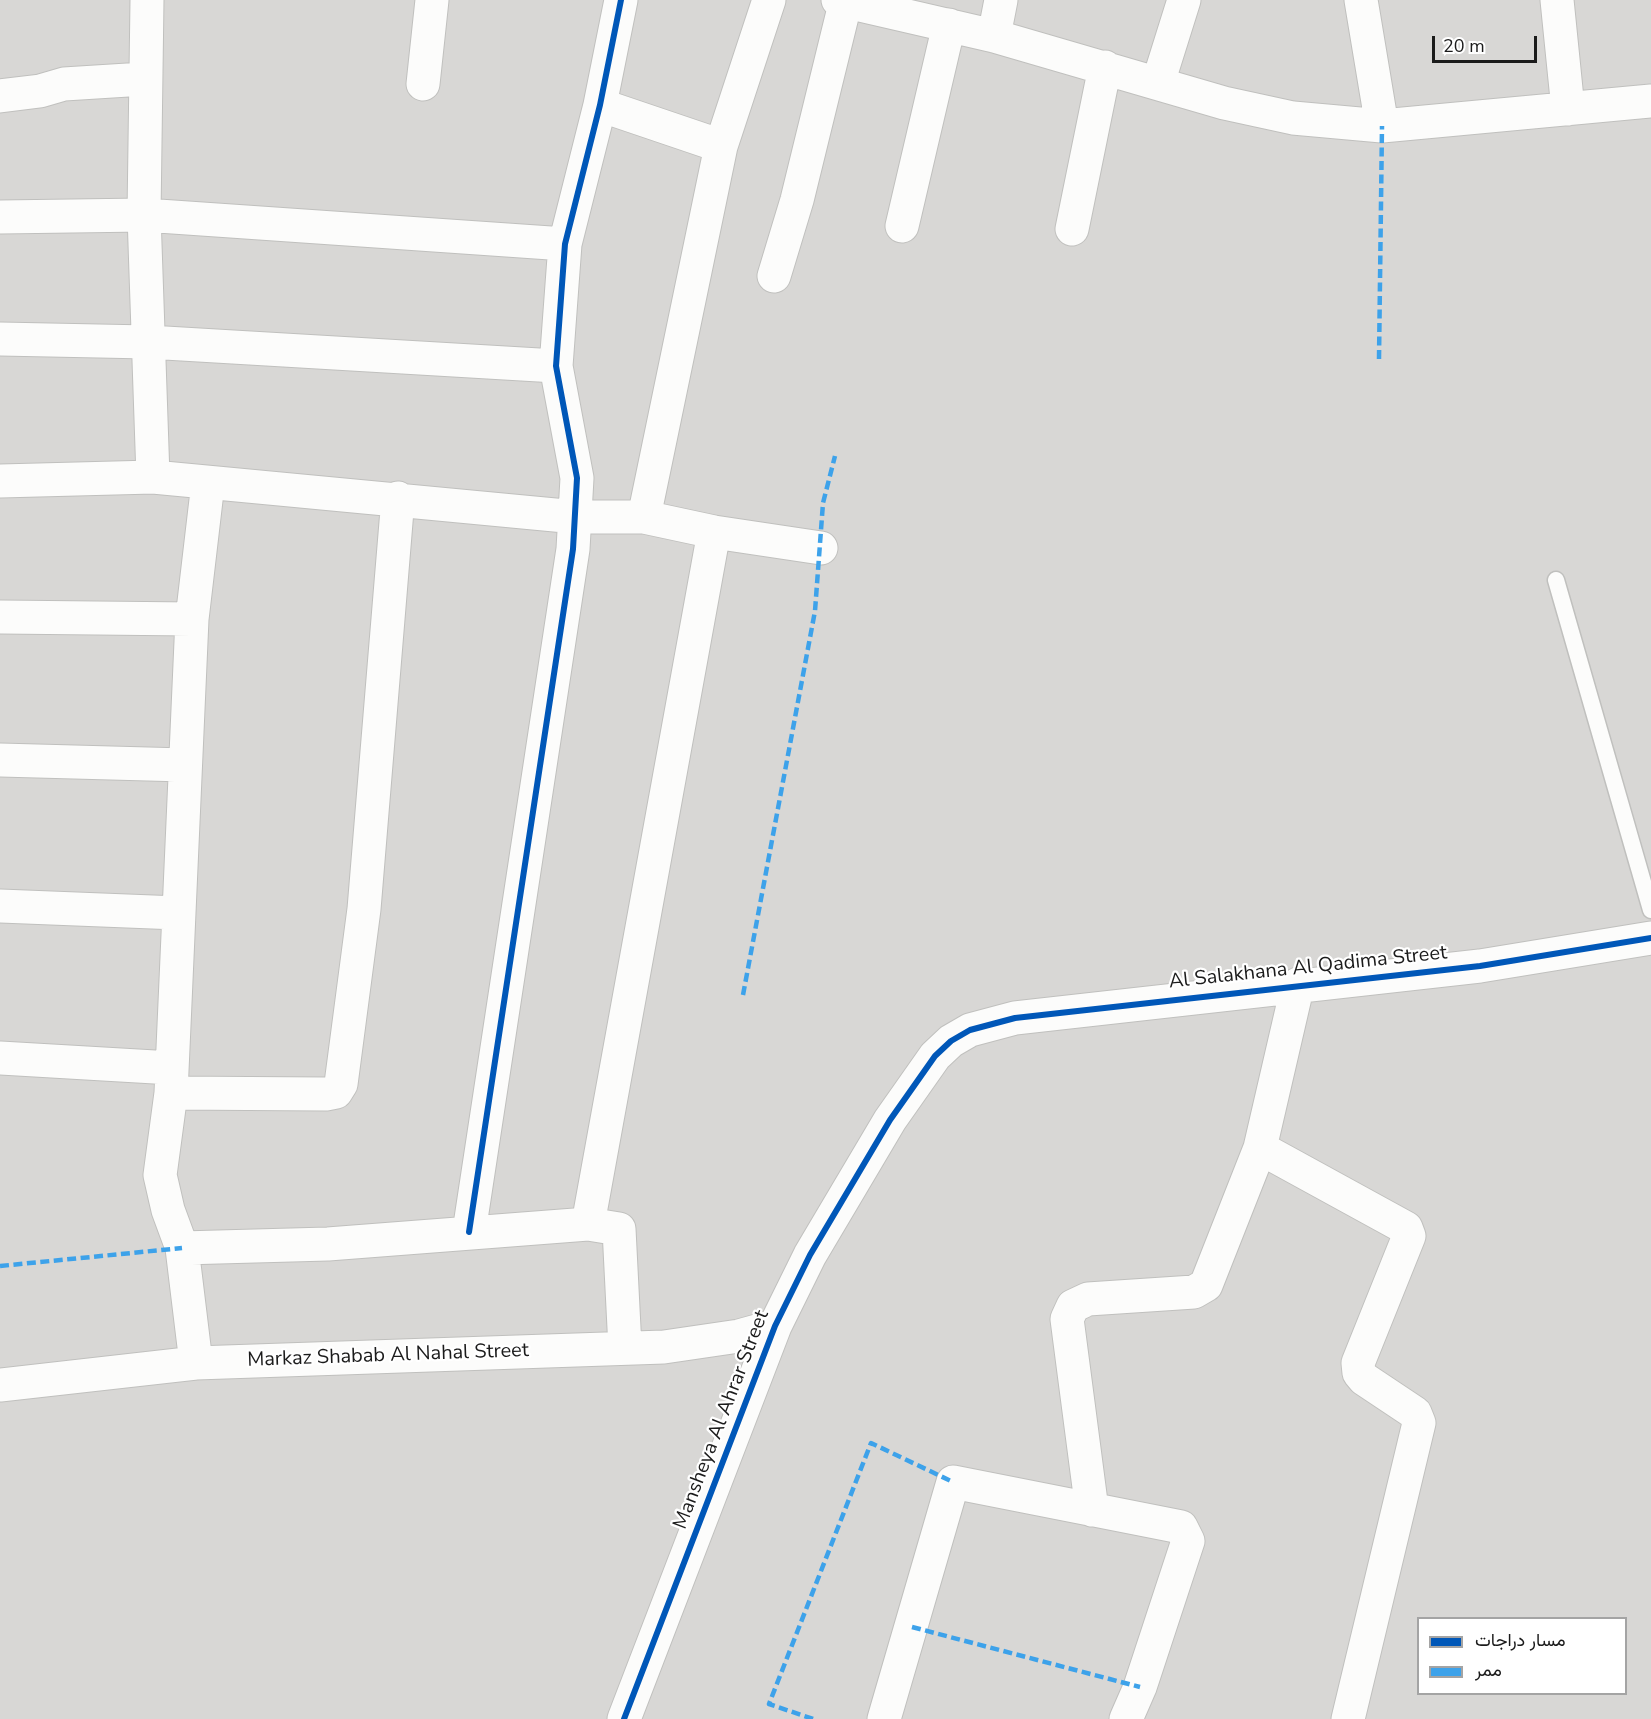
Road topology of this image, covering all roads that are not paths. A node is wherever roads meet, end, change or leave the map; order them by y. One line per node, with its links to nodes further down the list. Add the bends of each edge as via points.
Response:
1 (147, 0): 13 (street)
2 (432, 0): 15 (street)
3 (621, 0): 18 (street)
4 (769, 0): 21 (street)
5 (1001, 0): 11 (street)
6 (1184, 0): 14 (street)
7 (1361, 0): 20 (street)
8 (1557, 0): 19 (street)
9 (843, 1): 10 (street); 27 (street, via 797,200)
10 (949, 25): 11 (street); 24 (street)
11 (994, 36): 12 (street)
12 (1105, 67): 14 (street); 25 (street)
13 (144, 79): 16 (street, via 64,84); 22 (street)
14 (1158, 83): 20 (street, via 1293,118)
15 (423, 84)
16 (0, 96)
17 (1651, 101): 19 (street)
18 (600, 105): 21 (street); 26 (street)
19 (1568, 109): 20 (street)
20 (1382, 126)
21 (721, 146): 36 (street)
22 (144, 215): 23 (street); 26 (street); 29 (street)
23 (0, 217)
24 (902, 226)
25 (1072, 229)
26 (565, 244): 30 (street)
27 (774, 276)
28 (0, 339): 29 (street)
29 (148, 342): 30 (street); 31 (street)
30 (556, 366): 35 (street, via 577,478)
31 (153, 477): 32 (street); 33 (street)
32 (0, 481)
33 (208, 483): 34 (street); 41 (street)
34 (398, 498): 35 (street); 51 (street, via 364,909 341,1084 336,1092 326,1094)
35 (576, 517): 36 (street); 54 (street)
36 (644, 518): 37 (street)
37 (714, 532): 38 (street); 53 (street)
38 (821, 548)
39 (1556, 580): 45 (lane)
40 (0, 617): 41 (street)
41 (192, 619): 43 (street)
42 (0, 760): 43 (street)
43 (185, 765): 46 (street)
44 (0, 906): 46 (street)
45 (1651, 910)
46 (178, 913): 51 (street)
47 (1651, 938): 48 (street, Al Salakhana Al Qadima Street, via 1468,967)
48 (1298, 984): 49 (street, Al Salakhana Al Qadima Street, via 1015,1018); 52 (street)
49 (969, 1030): 56 (street, Mansheya Al Ahrar Street, via 935,1056 890,1120 849,1187)
50 (0, 1058): 51 (street)
51 (171, 1080): 55 (street, via 160,1175)
52 (1260, 1148): 60 (street, via 1201,1290 1088,1299 1073,1306 1067,1319); 64 (street, via 1406,1228 1409,1236 1358,1363 1364,1378 1415,1413 1419,1423)
53 (588, 1224): 54 (street); 57 (street, via 620,1229)
54 (468, 1232): 55 (street, via 328,1244)
55 (182, 1248): 58 (street)
56 (775, 1326): 57 (street, Markaz Shabab Al Nahal Street, via 701,1343); 61 (street, Mansheya Al Ahrar Street)
57 (625, 1348): 58 (street, Markaz Shabab Al Nahal Street)
58 (196, 1363): 59 (street, Markaz Shabab Al Nahal Street)
59 (0, 1385)
60 (1092, 1510): 62 (street, via 953,1482); 63 (street, via 1181,1527 1188,1541)
61 (624, 1719)
62 (884, 1719)
63 (1126, 1719)
64 (1348, 1719)

